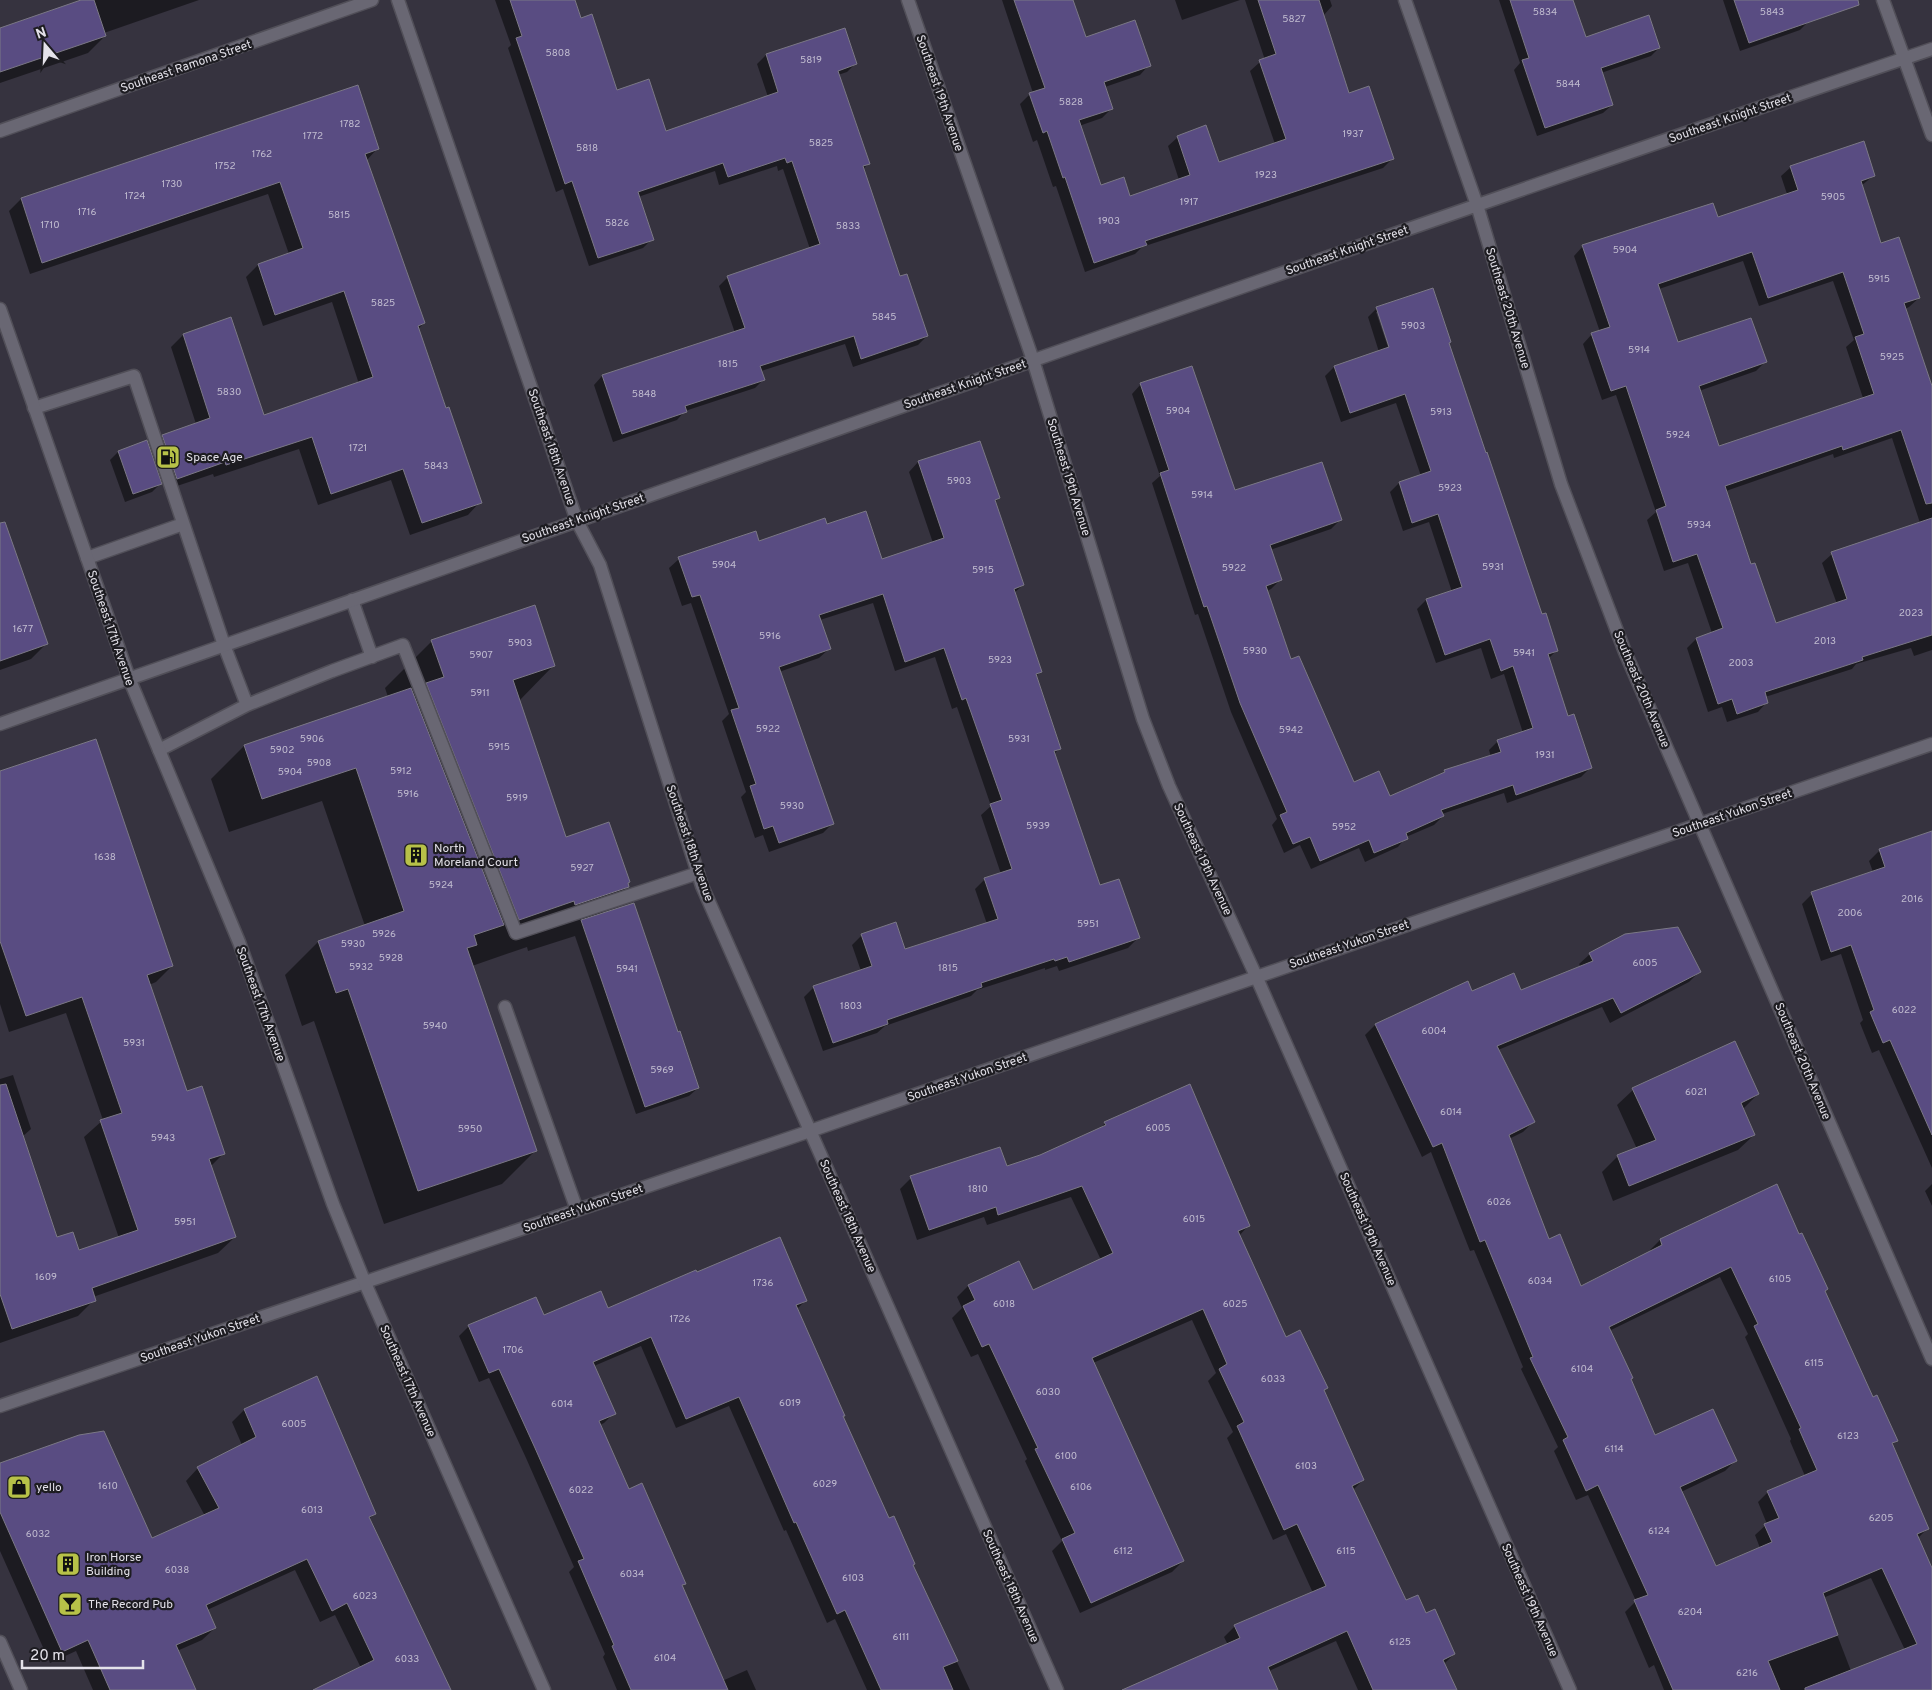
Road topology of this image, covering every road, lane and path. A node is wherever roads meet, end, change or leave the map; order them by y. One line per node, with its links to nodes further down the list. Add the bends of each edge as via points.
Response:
1 (372, 0): 8 (street, Southeast Ramona Street)
2 (398, 0): 14 (street, Southeast 18th Avenue)
3 (908, 0): 12 (street, Southeast 19th Avenue)
4 (1405, 0): 10 (street, Southeast 20th Avenue)
5 (1883, 0): 7 (street)
6 (1932, 49): 7 (street, Southeast Knight Street)
7 (1903, 59): 9 (street); 10 (street, Southeast Knight Street)
8 (0, 131)
9 (1932, 135)
10 (1477, 205): 12 (street, Southeast Knight Street); 25 (street, Southeast 20th Avenue, via 1561,484 1625,652)
11 (0, 309): 13 (street, Southeast 17th Avenue)
12 (1033, 360): 14 (street, Southeast Knight Street); 27 (street, Southeast 19th Avenue, via 1143,719)
13 (34, 408): 15 (street, via 134,376); 16 (street, Southeast 17th Avenue)
14 (577, 520): 17 (street, Southeast Knight Street); 26 (street, Southeast 18th Avenue, via 600,565)
15 (183, 524): 16 (street); 18 (street)
16 (87, 558): 20 (street, Southeast 17th Avenue)
17 (352, 600): 18 (street, Southeast Knight Street); 19 (street)
18 (224, 645): 20 (street, Southeast Knight Street); 21 (street)
19 (372, 657): 21 (street); 26 (street, via 403,645 516,933)
20 (128, 678): 22 (street, Southeast Knight Street); 24 (street, Southeast 17th Avenue)
21 (247, 705): 24 (street)
22 (0, 724)
23 (1932, 744): 25 (street, Southeast Yukon Street)
24 (159, 750): 31 (street, Southeast 17th Avenue, via 239,942 332,1204)
25 (1700, 824): 27 (street, Southeast Yukon Street); 32 (street, Southeast 20th Avenue)
26 (698, 873): 29 (street, Southeast 18th Avenue)
27 (1256, 976): 29 (street, Southeast Yukon Street); 38 (street, Southeast 19th Avenue)
28 (504, 1007): 30 (street)
29 (810, 1130): 30 (street, Southeast Yukon Street); 37 (street, Southeast 18th Avenue)
30 (576, 1210): 31 (street, Southeast Yukon Street)
31 (365, 1283): 33 (street, Southeast Yukon Street); 36 (street, Southeast 17th Avenue)
32 (1932, 1359)
33 (0, 1406)
34 (0, 1642): 35 (street)
35 (21, 1690)
36 (544, 1690)
37 (1057, 1690)
38 (1570, 1690)

